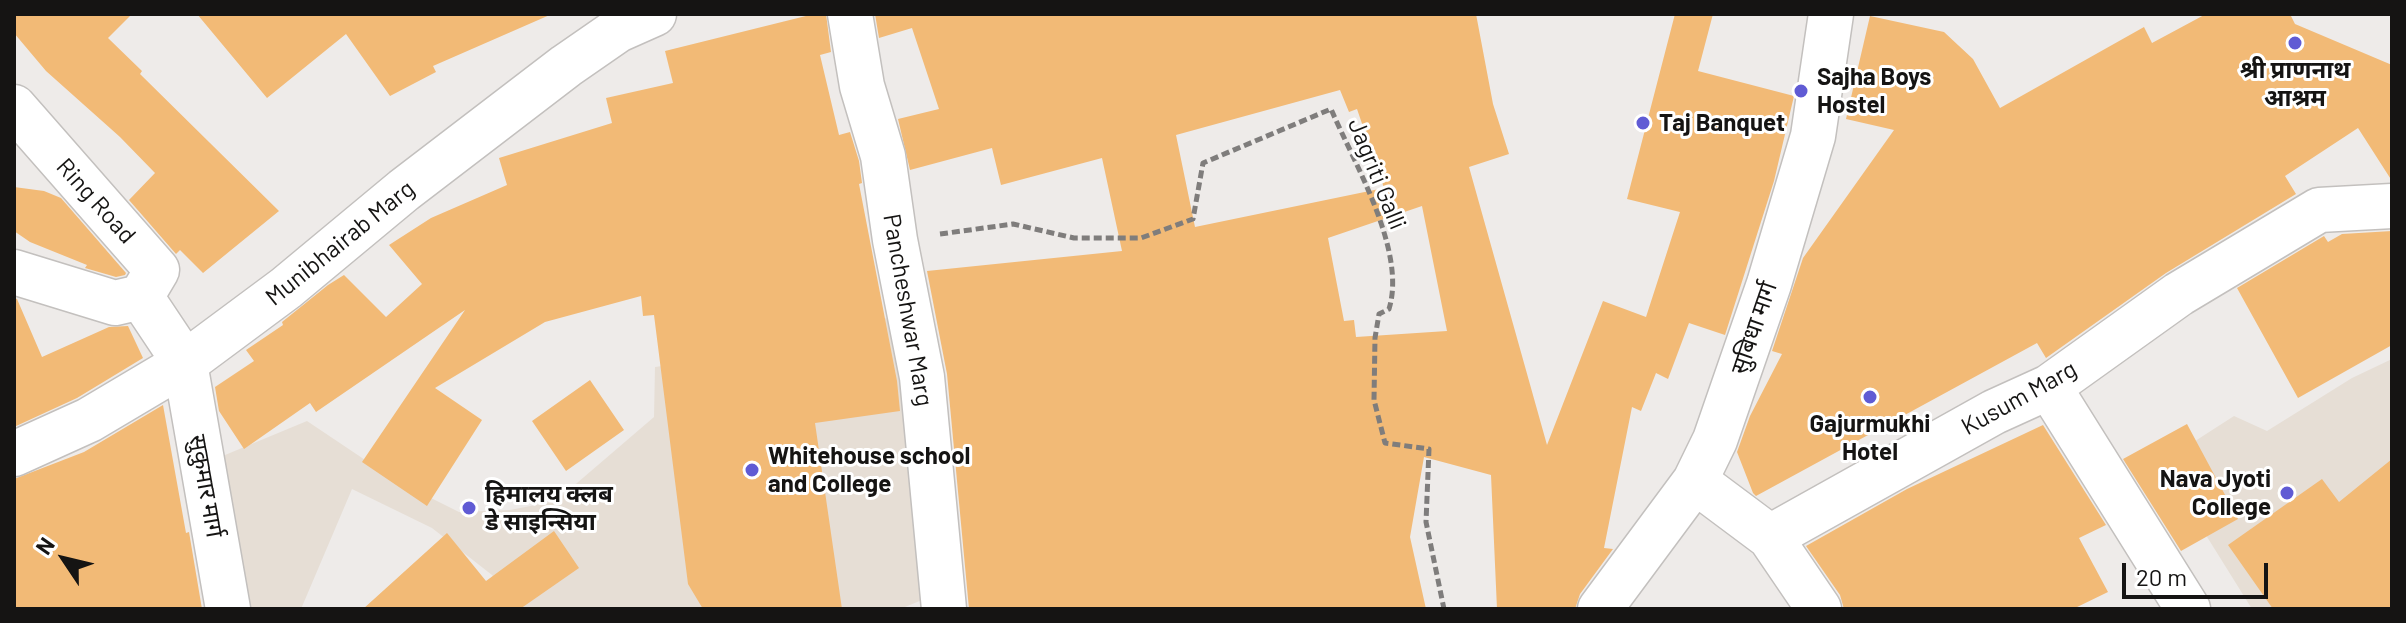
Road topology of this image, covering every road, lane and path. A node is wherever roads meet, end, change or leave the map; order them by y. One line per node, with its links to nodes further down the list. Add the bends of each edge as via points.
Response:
1 (654, 14): 9 (street, Munibhairab Marg, via 618,30 566,66)
2 (850, 14): 6 (street, Pancheshwar Marg, via 862,86 883,156)
3 (1831, 14): 12 (street, सुबिधा मार्ग, via 1813,136 1764,298 1715,440)
4 (14, 107): 8 (street, Ring Road, via 157,270)
5 (2392, 206): 10 (street, Kusum Marg, via 2319,210 2179,294)
6 (895, 240): 15 (street, Pancheshwar Marg, via 922,377); 16 (path, Jagriti Galli, via 1013,224 1074,238 1141,238 1193,219 1203,163 1331,109 1383,225 1393,274 1392,299 1389,309 1379,314 1374,400 1385,443 1429,449 1426,522)
7 (14, 272): 8 (street, via 115,303)
8 (141, 297): 9 (street)
9 (185, 363): 11 (street, Munibhairab Marg, via 89,420); 14 (street, सुकुमार मार्ग)
10 (2049, 387): 13 (street, Kusum Marg, via 1994,412); 19 (street)
11 (14, 454)
12 (1695, 481): 13 (street); 17 (street, सुबिधा मार्ग)
13 (1770, 537): 18 (street)
14 (228, 609)
15 (944, 609)
16 (1444, 609)
17 (1600, 609)
18 (1819, 609)
19 (2188, 609)

